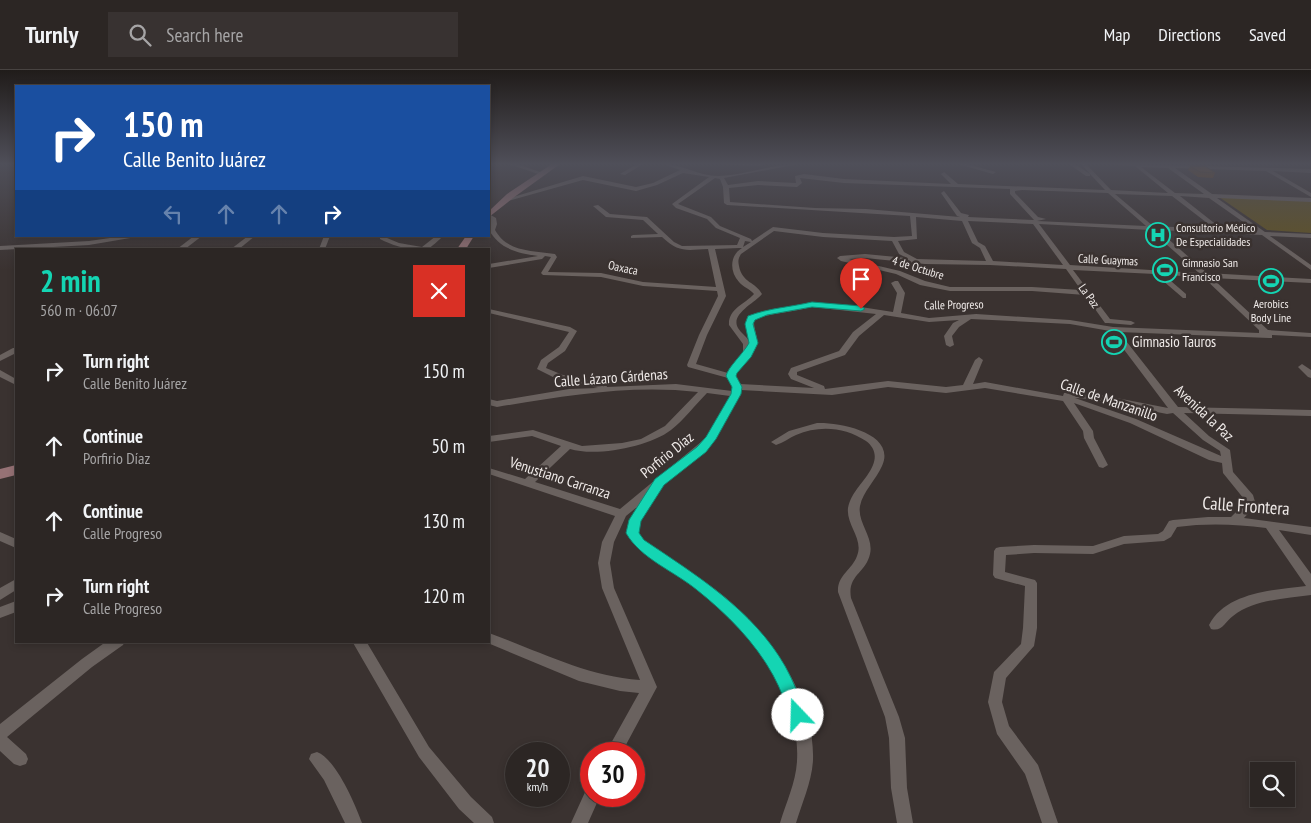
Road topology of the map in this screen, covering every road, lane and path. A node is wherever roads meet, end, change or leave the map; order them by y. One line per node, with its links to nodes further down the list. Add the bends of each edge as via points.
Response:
1 (509, 199): 9 (street)
2 (682, 199): 31 (street, via 675,204 678,207 709,218)
3 (727, 199): 12 (street, via 729,204)
4 (948, 199): 15 (street, via 959,215)
5 (1018, 199): 17 (street, via 1036,219 1091,221)
6 (1118, 199): 18 (street)
7 (1179, 199): 20 (street)
8 (1218, 199): 21 (street)
9 (506, 200): 11 (main road)
10 (596, 206): 22 (street, via 608,216 645,218)
11 (490, 215)
12 (914, 215): 14 (street); 33 (street, via 915,238)
13 (490, 216): 42 (street, via 498,241 510,248)
14 (964, 219): 15 (street); 46 (street, via 974,243 983,246)
15 (1025, 222): 16 (street)
16 (1034, 222): 17 (street); 48 (street, La Paz)
17 (1108, 226): 18 (street)
18 (1150, 227): 20 (street); 51 (street)
19 (793, 231): 32 (street); 33 (street); 34 (street, via 773,230)
20 (1220, 231): 21 (street)
21 (1265, 233): 23 (street); 45 (street); 49 (street)
22 (664, 235): 30 (street); 35 (street, via 681,248)
23 (1311, 235)
24 (132, 237): 36 (street)
25 (198, 237): 37 (street)
26 (251, 237): 38 (street)
27 (383, 237): 39 (street, via 397,245)
28 (439, 237): 40 (street)
29 (469, 237): 41 (main road)
30 (633, 237)
31 (743, 238): 34 (street); 35 (street, via 737,247)
32 (790, 238)
33 (894, 239): 44 (street, via 902,252)
34 (755, 242): 66 (street, via 738,253 734,261 742,280 758,294 733,319 734,329 746,344)
35 (711, 247): 54 (street)
36 (0, 248)
37 (181, 248)
38 (235, 248)
39 (416, 248)
40 (424, 248)
41 (462, 248)
42 (552, 255): 47 (street); 54 (street, Oaxaca, via 554,257 546,274 601,275 643,284)
43 (840, 258): 44 (street, Calle Guaymas, via 865,256); 55 (street, 4 de Octubre, via 950,289)
44 (925, 262): 46 (street, Calle Guaymas)
45 (1311, 262)
46 (990, 263): 48 (street, Calle Guaymas)
47 (490, 266)
48 (1068, 268): 50 (street, Calle Guaymas); 55 (street, La Paz)
49 (1311, 268)
50 (1157, 272): 51 (street, Calle Guaymas); 56 (street)
51 (1205, 274): 52 (street, Calle Guaymas); 62 (street)
52 (1311, 280)
53 (895, 283): 59 (street, 4 de Octubre, via 901,293)
54 (719, 289): 72 (street, via 722,296 691,365)
55 (1087, 293): 61 (street, La Paz)
56 (1183, 296)
57 (490, 311): 75 (street, via 570,329 573,331 562,348 544,362 541,369 560,377)
58 (883, 312): 59 (street, Calle Progreso); 66 (street, Calle Progreso, via 812,305 756,315 749,324 753,343); 78 (street, via 856,334 842,353 794,370 794,377)
59 (897, 313): 60 (street, Calle Progreso, via 929,320)
60 (969, 316): 61 (street, Calle Progreso); 64 (street, via 948,336)
61 (1110, 325): 62 (street, Calle Progreso); 82 (street, Avenida la Paz)
62 (1268, 334): 63 (street, Calle Progreso)
63 (1311, 335)
64 (950, 345)
65 (15, 350): 67 (street)
66 (747, 353): 72 (street, Calle Progreso)
67 (0, 358)
68 (979, 360): 74 (street)
69 (1302, 367): 71 (street)
70 (0, 373): 73 (street)
71 (1311, 375)
72 (731, 376): 77 (street)
73 (15, 381)
74 (967, 386): 78 (street, Calle de Manzanillo, via 946,390 888,384); 79 (street, Calle de Manzanillo, via 985,385)
75 (619, 389): 76 (street, Calle Lázaro Cárdenas, via 676,387); 81 (street, Calle Lázaro Cárdenas)
76 (704, 390): 77 (street, Calle Lázaro Cárdenas); 88 (street, via 668,428 644,441 599,449)
77 (737, 391): 78 (street, Calle de Manzanillo); 94 (street, Porfirio Díaz, via 702,450)
78 (832, 392)
79 (1046, 394): 80 (street, Calle de Manzanillo); 82 (street, via 1092,396 1167,412)
80 (1066, 399): 89 (street, Calle de Manzanillo, via 1133,421 1213,458); 90 (street, via 1088,431)
81 (490, 402)
82 (1175, 410): 83 (street); 89 (street, Avenida la Paz, via 1225,450)
83 (1261, 412): 84 (street); 85 (street)
84 (1311, 413)
85 (1311, 417)
86 (490, 439): 88 (street, via 532,433)
87 (776, 442): 123 (street, via 799,429 832,426 863,435 880,450 880,462 857,495 854,508 864,555 846,580 844,598 892,717)
88 (567, 446): 95 (street)
89 (1227, 461): 97 (street, Avenida la Paz, via 1228,473 1249,498 1250,505)
90 (1103, 465)
91 (15, 470): 93 (main road)
92 (490, 471): 95 (street, Venustiano Carranza)
93 (0, 474)
94 (660, 482): 96 (street, Porfirio Díaz); 122 (street, via 635,520 632,533 639,543 702,586 743,623 761,643 794,702 803,728 805,761)
95 (526, 484): 96 (street, Venustiano Carranza)
96 (622, 514): 112 (street, via 608,542 604,562 608,588)
97 (1234, 522): 98 (street, Calle Frontera); 124 (street, Calle Frontera, via 1199,520 1173,524 1160,538 1124,540 1093,550 1000,551 998,575 1031,583 1031,610 1026,646 999,676 995,702 1002,729 1032,770)
98 (1269, 524): 99 (street, Calle Frontera); 102 (street)
99 (1311, 531)
100 (0, 536): 101 (street)
101 (15, 544)
102 (1311, 584)
103 (15, 585): 105 (street)
104 (1311, 590): 108 (street, via 1271,596 1240,606)
105 (0, 595)
106 (15, 606): 107 (street)
107 (0, 613)
108 (1216, 625)
109 (490, 639): 112 (street, via 579,675 620,685)
110 (115, 643): 113 (street)
111 (360, 643): 120 (street, via 424,752)
112 (650, 687): 115 (street)
113 (0, 733)
114 (0, 741): 116 (street)
115 (620, 742)
116 (20, 759)
117 (317, 759): 119 (street, via 330,775)
118 (587, 807): 121 (street)
119 (352, 822)
120 (486, 823)
121 (579, 823)
122 (788, 823)
123 (905, 823)
124 (1050, 823)

